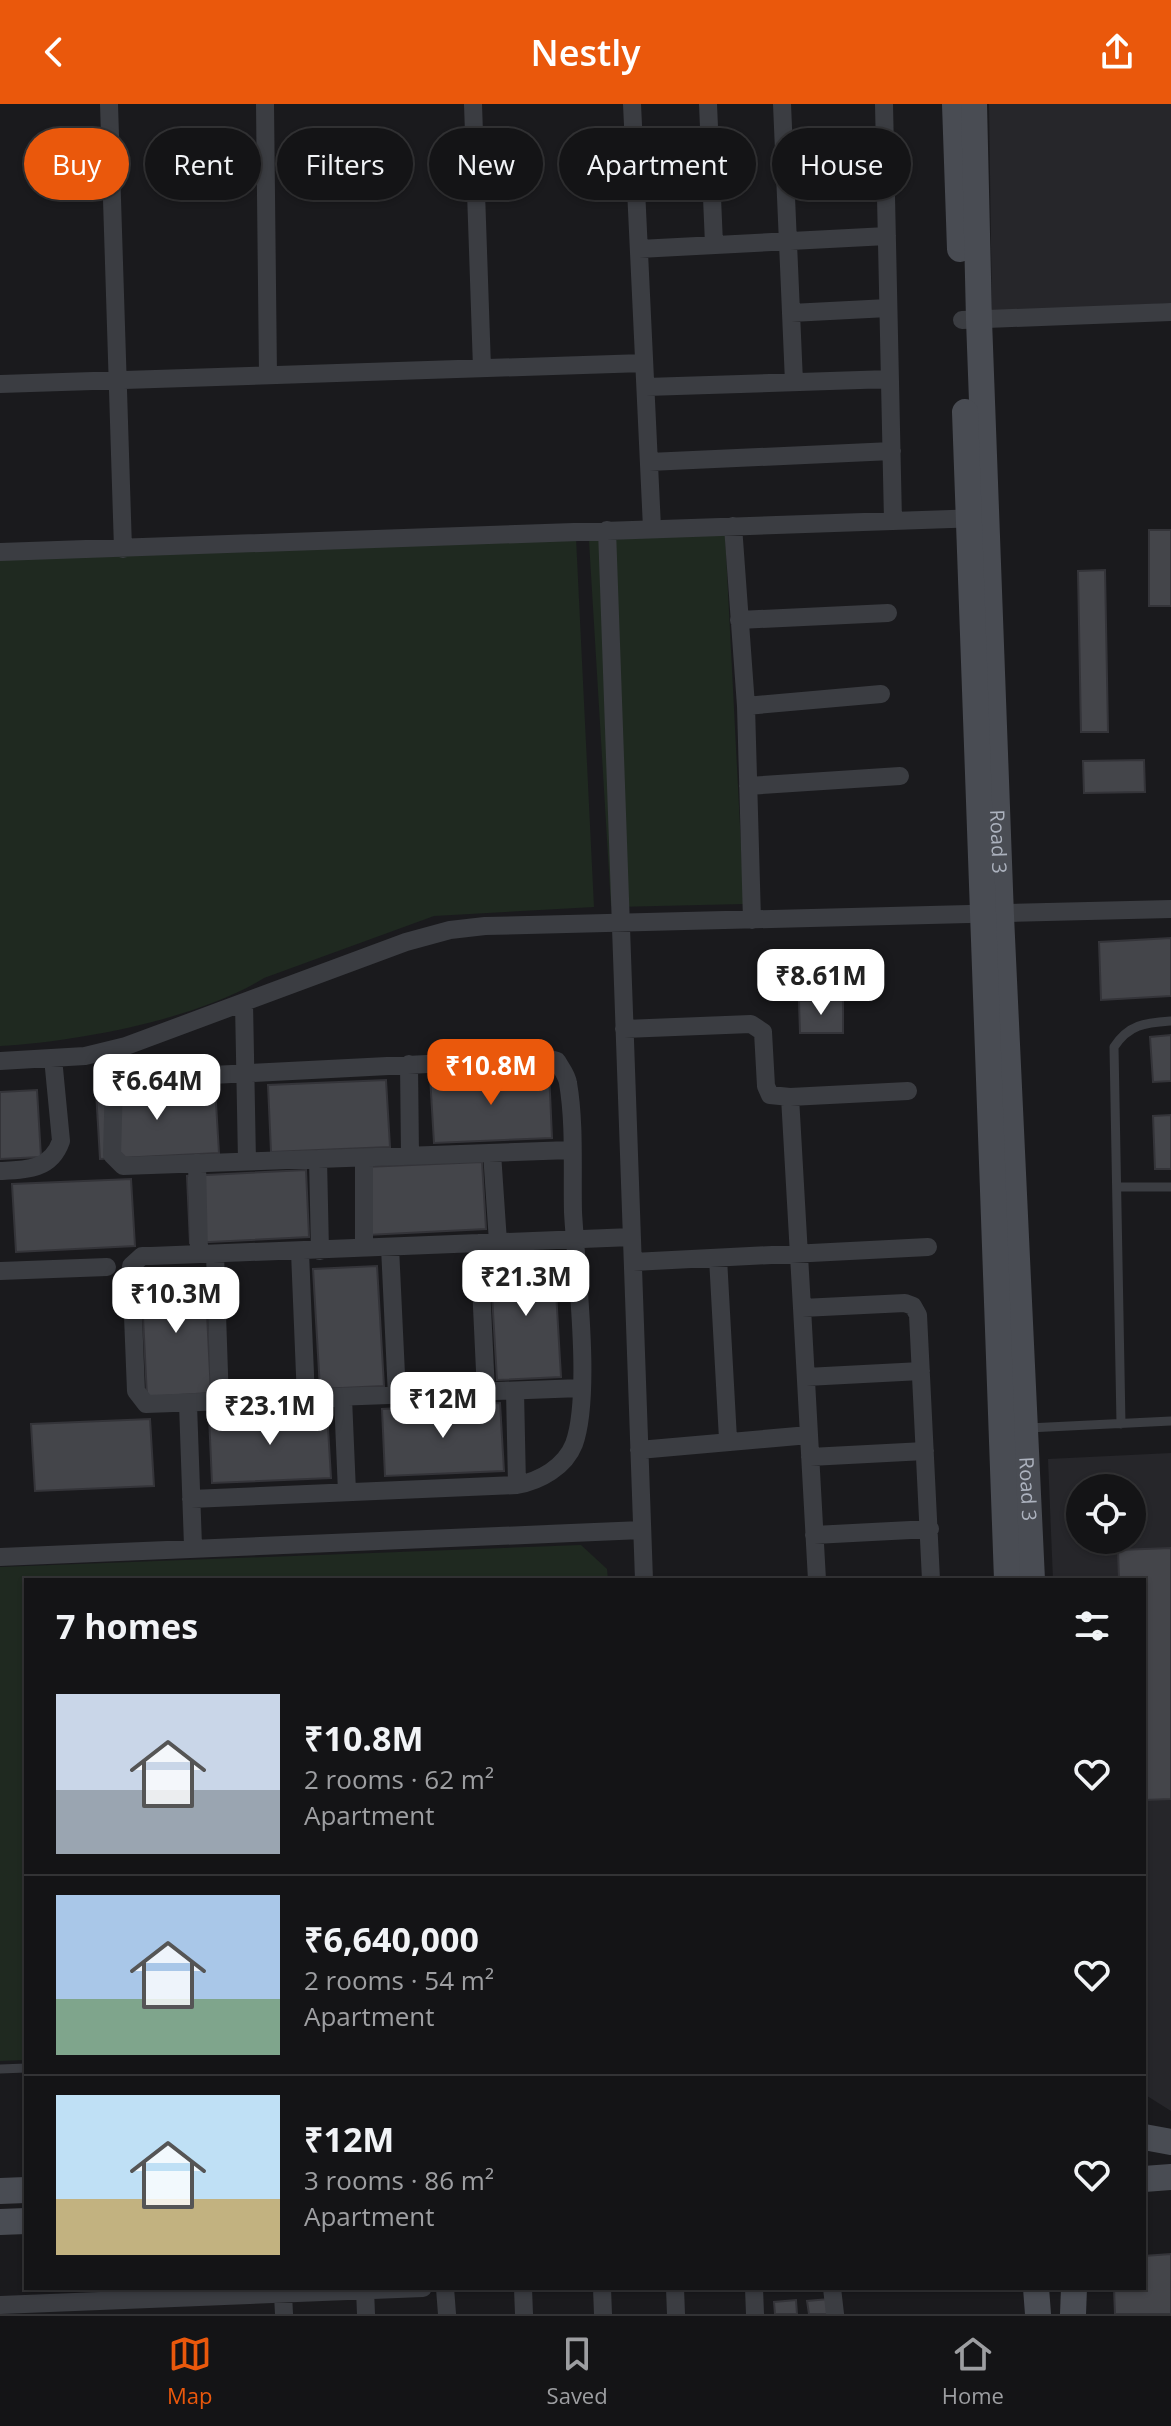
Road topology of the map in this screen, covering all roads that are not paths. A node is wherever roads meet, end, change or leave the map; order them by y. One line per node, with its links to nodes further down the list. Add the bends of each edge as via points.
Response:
1 (109, 104): 26 (street)
2 (265, 104): 24 (street)
3 (473, 104): 23 (street)
4 (632, 104): 17 (street)
5 (708, 104): 16 (street)
6 (782, 104): 10 (street)
7 (884, 104): 11 (street)
8 (955, 104): 21 (street, Road 3)
9 (974, 104): 21 (street, Road 3)
10 (783, 128)
11 (884, 128)
12 (786, 200): 15 (street)
13 (886, 200): 14 (street)
14 (887, 236): 15 (street); 18 (street)
15 (788, 241): 16 (street); 20 (street)
16 (714, 244): 17 (street)
17 (639, 249): 22 (street)
18 (888, 308): 20 (street); 25 (street)
19 (1171, 312): 21 (street)
20 (791, 313): 27 (street)
21 (970, 320): 32 (street, Road 3)
22 (644, 363): 23 (street); 29 (street)
23 (482, 368): 24 (street)
24 (268, 375): 26 (street)
25 (890, 379): 27 (street); 30 (street)
26 (118, 380): 28 (street); 37 (street)
27 (794, 382): 29 (street)
28 (0, 384)
29 (646, 387): 31 (street)
30 (892, 451): 31 (street); 33 (street)
31 (649, 462): 35 (street)
32 (978, 518): 33 (street); 46 (street, Road 3)
33 (893, 521): 34 (street)
34 (733, 526): 35 (street); 40 (street)
35 (652, 528): 36 (street)
36 (607, 530): 37 (street); 48 (street)
37 (123, 549): 38 (street)
38 (0, 552)
39 (888, 613): 40 (street)
40 (739, 620): 42 (street)
41 (881, 694): 42 (street)
42 (746, 706): 44 (street)
43 (900, 776): 44 (street)
44 (748, 786): 47 (street)
45 (1171, 909): 46 (street)
46 (991, 916): 47 (street); 95 (street, Road 3)
47 (752, 920): 48 (street)
48 (621, 923): 49 (street, via 450,930); 51 (street)
49 (244, 1003): 52 (street, via 126,1046); 55 (street)
50 (1171, 1021): 66 (lane, via 1139,1024 1114,1047)
51 (624, 1029): 57 (street, via 757,1026 763,1032 770,1095); 68 (street)
52 (53, 1058): 53 (street); 65 (street, via 61,1141 57,1153 30,1170)
53 (0, 1061)
54 (409, 1064): 55 (street); 58 (street, via 557,1061 568,1080); 60 (street)
55 (244, 1073): 63 (street); 64 (street, via 114,1080 116,1161 123,1166)
56 (908, 1091): 57 (street)
57 (790, 1097): 76 (street)
58 (571, 1150): 59 (street); 69 (street)
59 (492, 1153): 60 (street); 70 (street)
60 (410, 1156): 61 (street)
61 (364, 1158): 62 (street); 73 (street)
62 (318, 1159): 63 (street); 74 (street)
63 (247, 1161): 64 (street)
64 (197, 1163): 77 (street)
65 (0, 1171)
66 (1117, 1187): 67 (lane); 94 (lane)
67 (1171, 1187)
68 (632, 1237): 69 (street); 79 (street)
69 (575, 1238): 70 (street); 85 (street)
70 (488, 1243): 71 (street); 87 (street)
71 (390, 1247): 73 (street); 88 (street)
72 (928, 1247): 76 (street)
73 (364, 1248): 74 (street)
74 (320, 1251): 75 (street)
75 (300, 1252): 77 (street); 90 (street)
76 (799, 1253): 78 (street); 82 (street)
77 (207, 1254): 91 (street); 92 (street, via 142,1256 131,1266 136,1391 146,1404)
78 (718, 1258): 79 (street); 97 (street)
79 (633, 1262): 98 (street)
80 (107, 1267): 81 (street)
81 (0, 1271)
82 (802, 1308): 83 (street, via 913,1306); 84 (street)
83 (921, 1371): 84 (street); 99 (street)
84 (806, 1377): 96 (street)
85 (581, 1388): 86 (street); 101 (street, via 576,1434 564,1460 534,1482)
86 (515, 1391): 87 (street); 101 (street)
87 (486, 1392): 88 (street)
88 (397, 1396): 89 (street)
89 (343, 1398): 90 (street); 102 (street)
90 (306, 1399): 91 (street)
91 (220, 1403): 92 (street)
92 (188, 1404): 103 (street)
93 (1171, 1421): 94 (lane)
94 (1121, 1424): 95 (lane)
95 (1012, 1429): 112 (street, Road 3); 113 (street, Road 3)
96 (809, 1435): 97 (street); 100 (street)
97 (728, 1439): 98 (street)
98 (639, 1450): 105 (street)
99 (925, 1451): 100 (street); 104 (street)
100 (810, 1457): 106 (street)
101 (517, 1485): 102 (street)
102 (347, 1492): 103 (street)
103 (191, 1499): 107 (street)
104 (930, 1529): 106 (street); 111 (street)
105 (642, 1530): 107 (street); 109 (street)
106 (814, 1535): 110 (street)
107 (193, 1546): 108 (street)
108 (0, 1557)
109 (644, 1578)
110 (817, 1578)
111 (931, 1578)
112 (1007, 1578)
113 (1032, 1578)
114 (24, 2068): 115 (lane)
115 (0, 2069)
116 (1146, 2137): 117 (street)
117 (1171, 2142)
118 (1171, 2177): 119 (street)
119 (1146, 2179)
120 (24, 2190): 121 (street)
121 (0, 2191)
122 (24, 2221): 123 (street)
123 (0, 2222)
124 (365, 2290): 133 (street); 139 (street)
125 (445, 2290): 140 (street)
126 (523, 2290): 141 (street)
127 (602, 2290): 142 (street)
128 (675, 2290): 143 (street)
129 (754, 2290): 144 (street)
130 (832, 2290): 145 (street)
131 (1036, 2290): 146 (street)
132 (1074, 2290): 147 (street)
133 (283, 2294): 135 (street); 138 (street)
134 (0, 2305): 137 (street)
135 (206, 2306): 136 (street)
136 (128, 2307): 137 (street)
137 (47, 2309)
138 (284, 2314)
139 (366, 2314)
140 (447, 2314)
141 (524, 2314)
142 (603, 2314)
143 (676, 2314)
144 (755, 2314)
145 (835, 2314)
146 (1038, 2314)
147 (1073, 2314)

